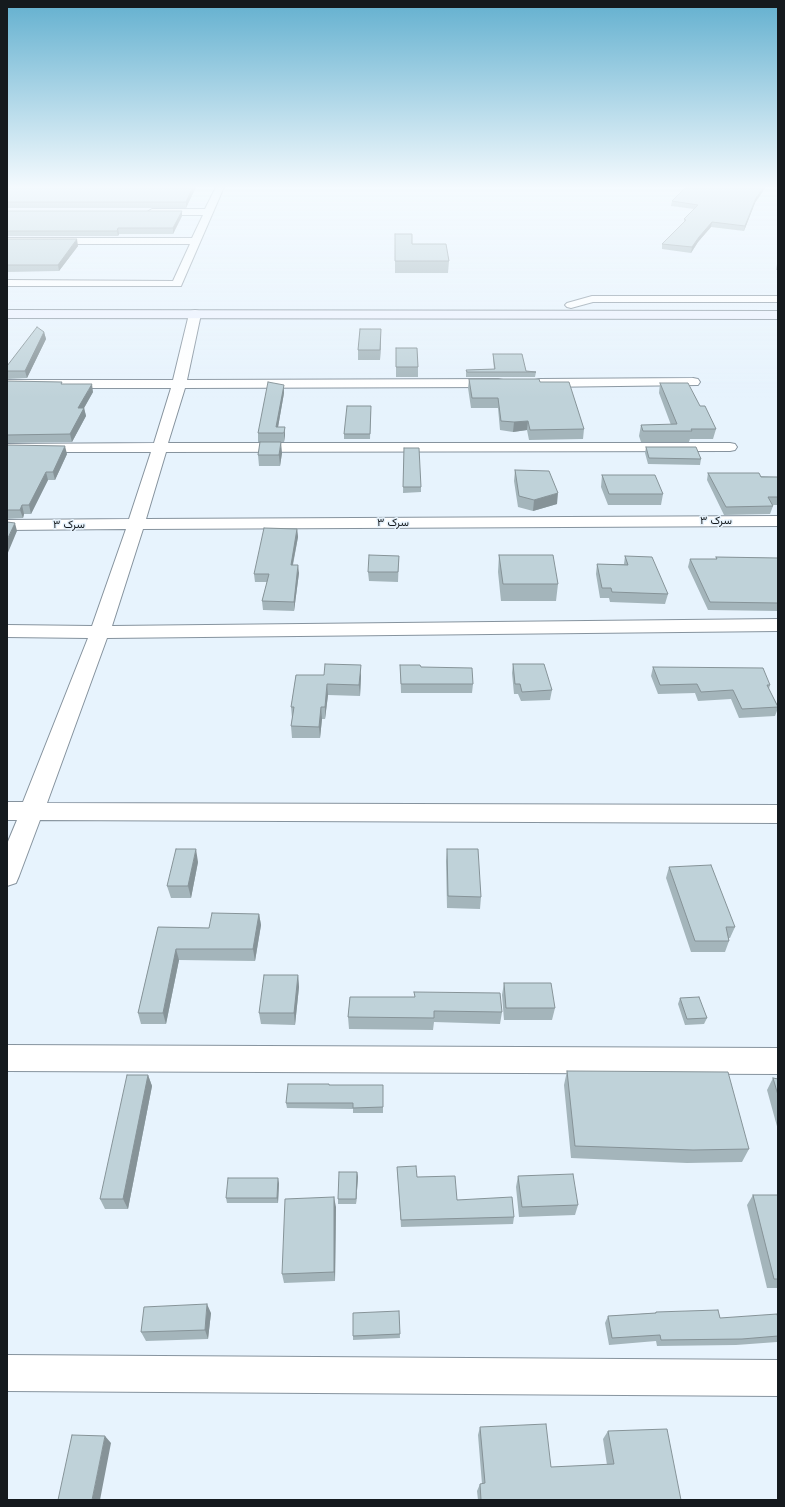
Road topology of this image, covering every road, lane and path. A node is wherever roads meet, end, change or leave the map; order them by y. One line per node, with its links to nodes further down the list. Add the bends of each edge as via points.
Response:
1 (189, 257): 2 (street, via 178,284)
2 (7, 283)
3 (778, 299): 4 (street, via 592,299)
4 (571, 305): 6 (main road); 7 (main road)
5 (778, 305): 7 (main road)
6 (7, 306)
7 (608, 310): 9 (main road); 10 (main road)
8 (7, 314): 9 (main road)
9 (195, 314): 15 (street)
10 (778, 315)
11 (693, 382): 13 (street)
12 (511, 383): 15 (street)
13 (527, 383)
14 (7, 384): 15 (street)
15 (179, 384): 18 (street)
16 (730, 447): 18 (street)
17 (7, 448): 18 (street)
18 (159, 448): 21 (street)
19 (778, 521): 21 (street, سرک ۳)
20 (7, 525): 21 (street, سرک ۳)
21 (136, 525): 24 (street)
22 (778, 625): 24 (street)
23 (7, 631): 24 (street)
24 (100, 632): 26 (street)
25 (7, 812): 26 (street)
26 (32, 812): 27 (street); 28 (street)
27 (778, 814)
28 (7, 876)
29 (7, 1058): 30 (street)
30 (778, 1061)
31 (7, 1373): 32 (street)
32 (778, 1378)

